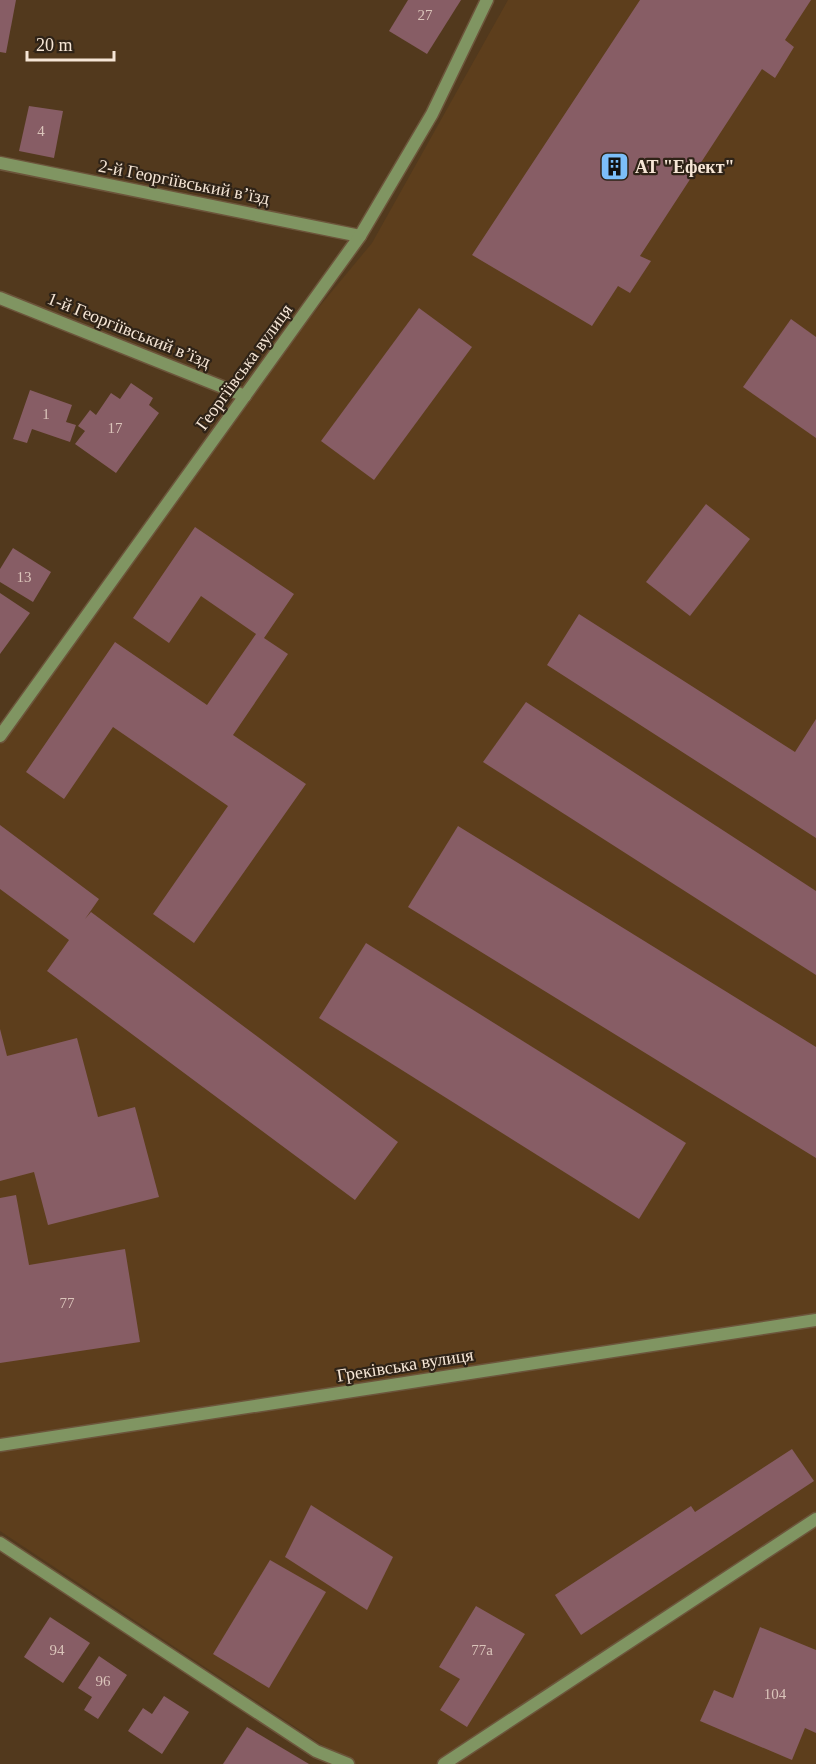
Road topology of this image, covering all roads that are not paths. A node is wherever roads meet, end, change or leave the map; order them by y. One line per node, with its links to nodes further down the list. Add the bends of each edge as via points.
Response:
1 (488, 0): 3 (street, Георгіївська вулиця, via 432,114)
2 (0, 163): 3 (street, 2-й Георгіївський в’їзд)
3 (360, 236): 5 (street, Георгіївська вулиця)
4 (0, 298): 5 (street, 1-й Георгіївський в’їзд)
5 (245, 396): 6 (street, Георгіївська вулиця)
6 (0, 736)
7 (816, 1320): 8 (street, Греківська вулиця)
8 (0, 1445)
9 (816, 1519): 12 (street)
10 (0, 1543): 11 (street, via 316,1751)
11 (348, 1764)
12 (444, 1764)

